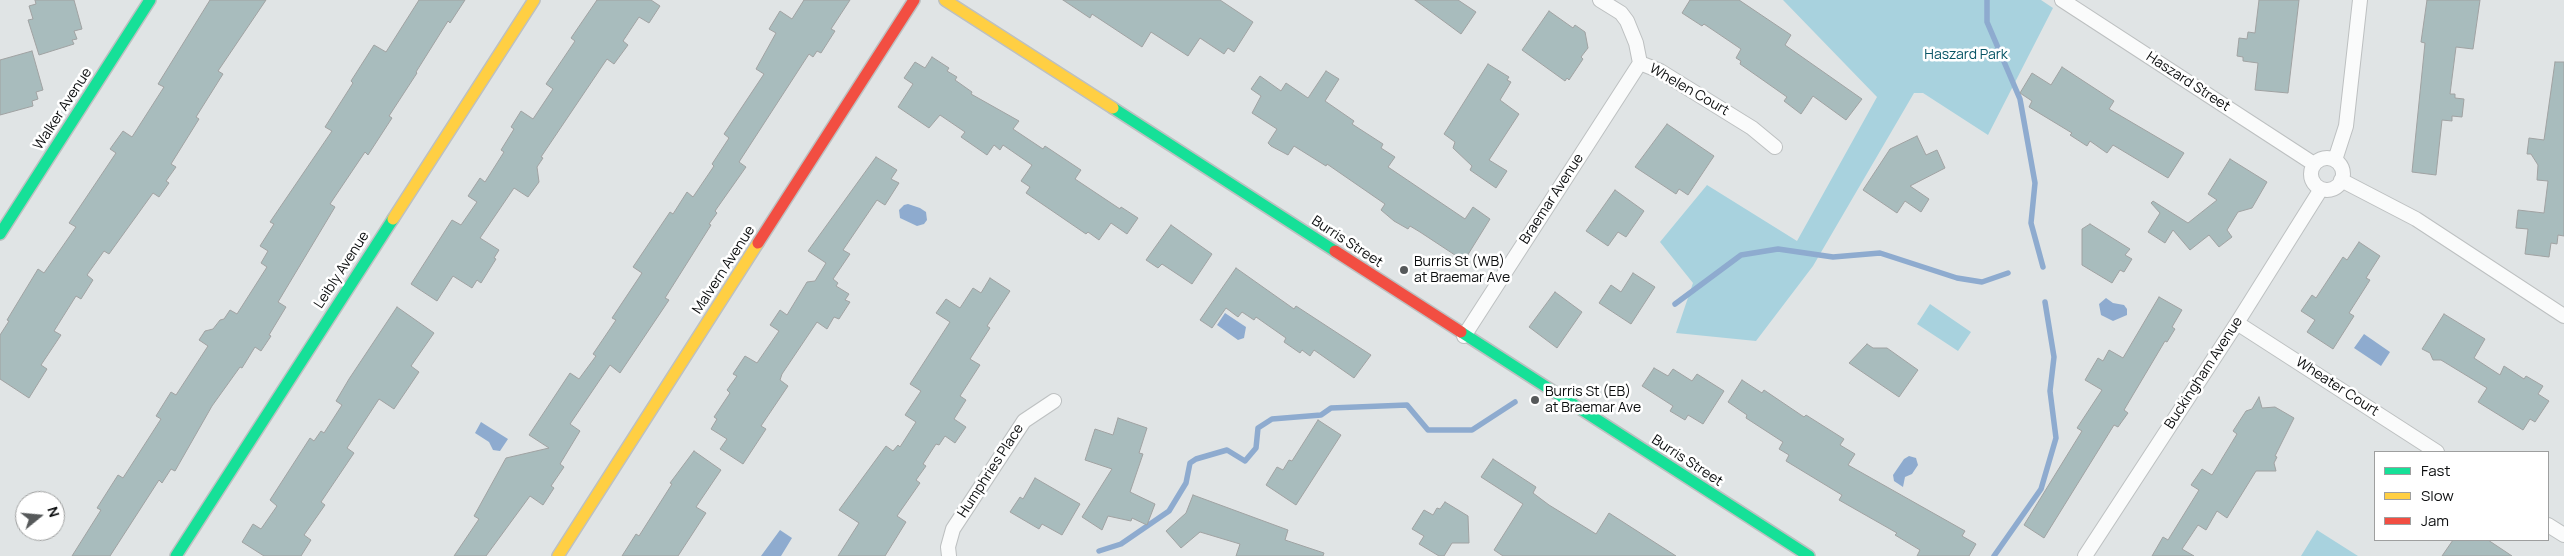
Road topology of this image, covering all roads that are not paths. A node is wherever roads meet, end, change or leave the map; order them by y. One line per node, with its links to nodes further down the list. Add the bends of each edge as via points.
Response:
1 (150, 0): 14 (street, Walker Avenue)
2 (534, 0): 22 (street, Leibly Avenue)
3 (914, 0): 23 (street, Malvern Avenue)
4 (945, 0): 17 (street, Burris Street)
5 (1600, 0): 8 (street, Whelen Court, via 1627,21)
6 (2062, 0): 11 (street, Haszard Street)
7 (2360, 0): 10 (street, via 2346,126)
8 (1640, 63): 9 (street, Whelen Court, via 1660,71 1752,128); 17 (street, Braemar Avenue)
9 (1775, 147)
10 (2335, 160): 11 (street, via 2326,158); 12 (street, via 2341,167)
11 (2314, 164): 13 (street, via 2311,179)
12 (2341, 180): 13 (street, via 2330,190); 15 (street, via 2416,219)
13 (2321, 189): 16 (street, Buckingham Avenue)
14 (0, 234)
15 (2564, 316)
16 (2237, 323): 19 (street, Wheater Court); 26 (street, Buckingham Avenue)
17 (1464, 336): 25 (street, Burris Street)
18 (1054, 401): 24 (street, Humphries Place, via 1024,421 953,529)
19 (2435, 451)
20 (2549, 526): 21 (street)
21 (2564, 535)
22 (176, 556)
23 (558, 556)
24 (949, 556)
25 (1809, 556)
26 (2085, 556)

